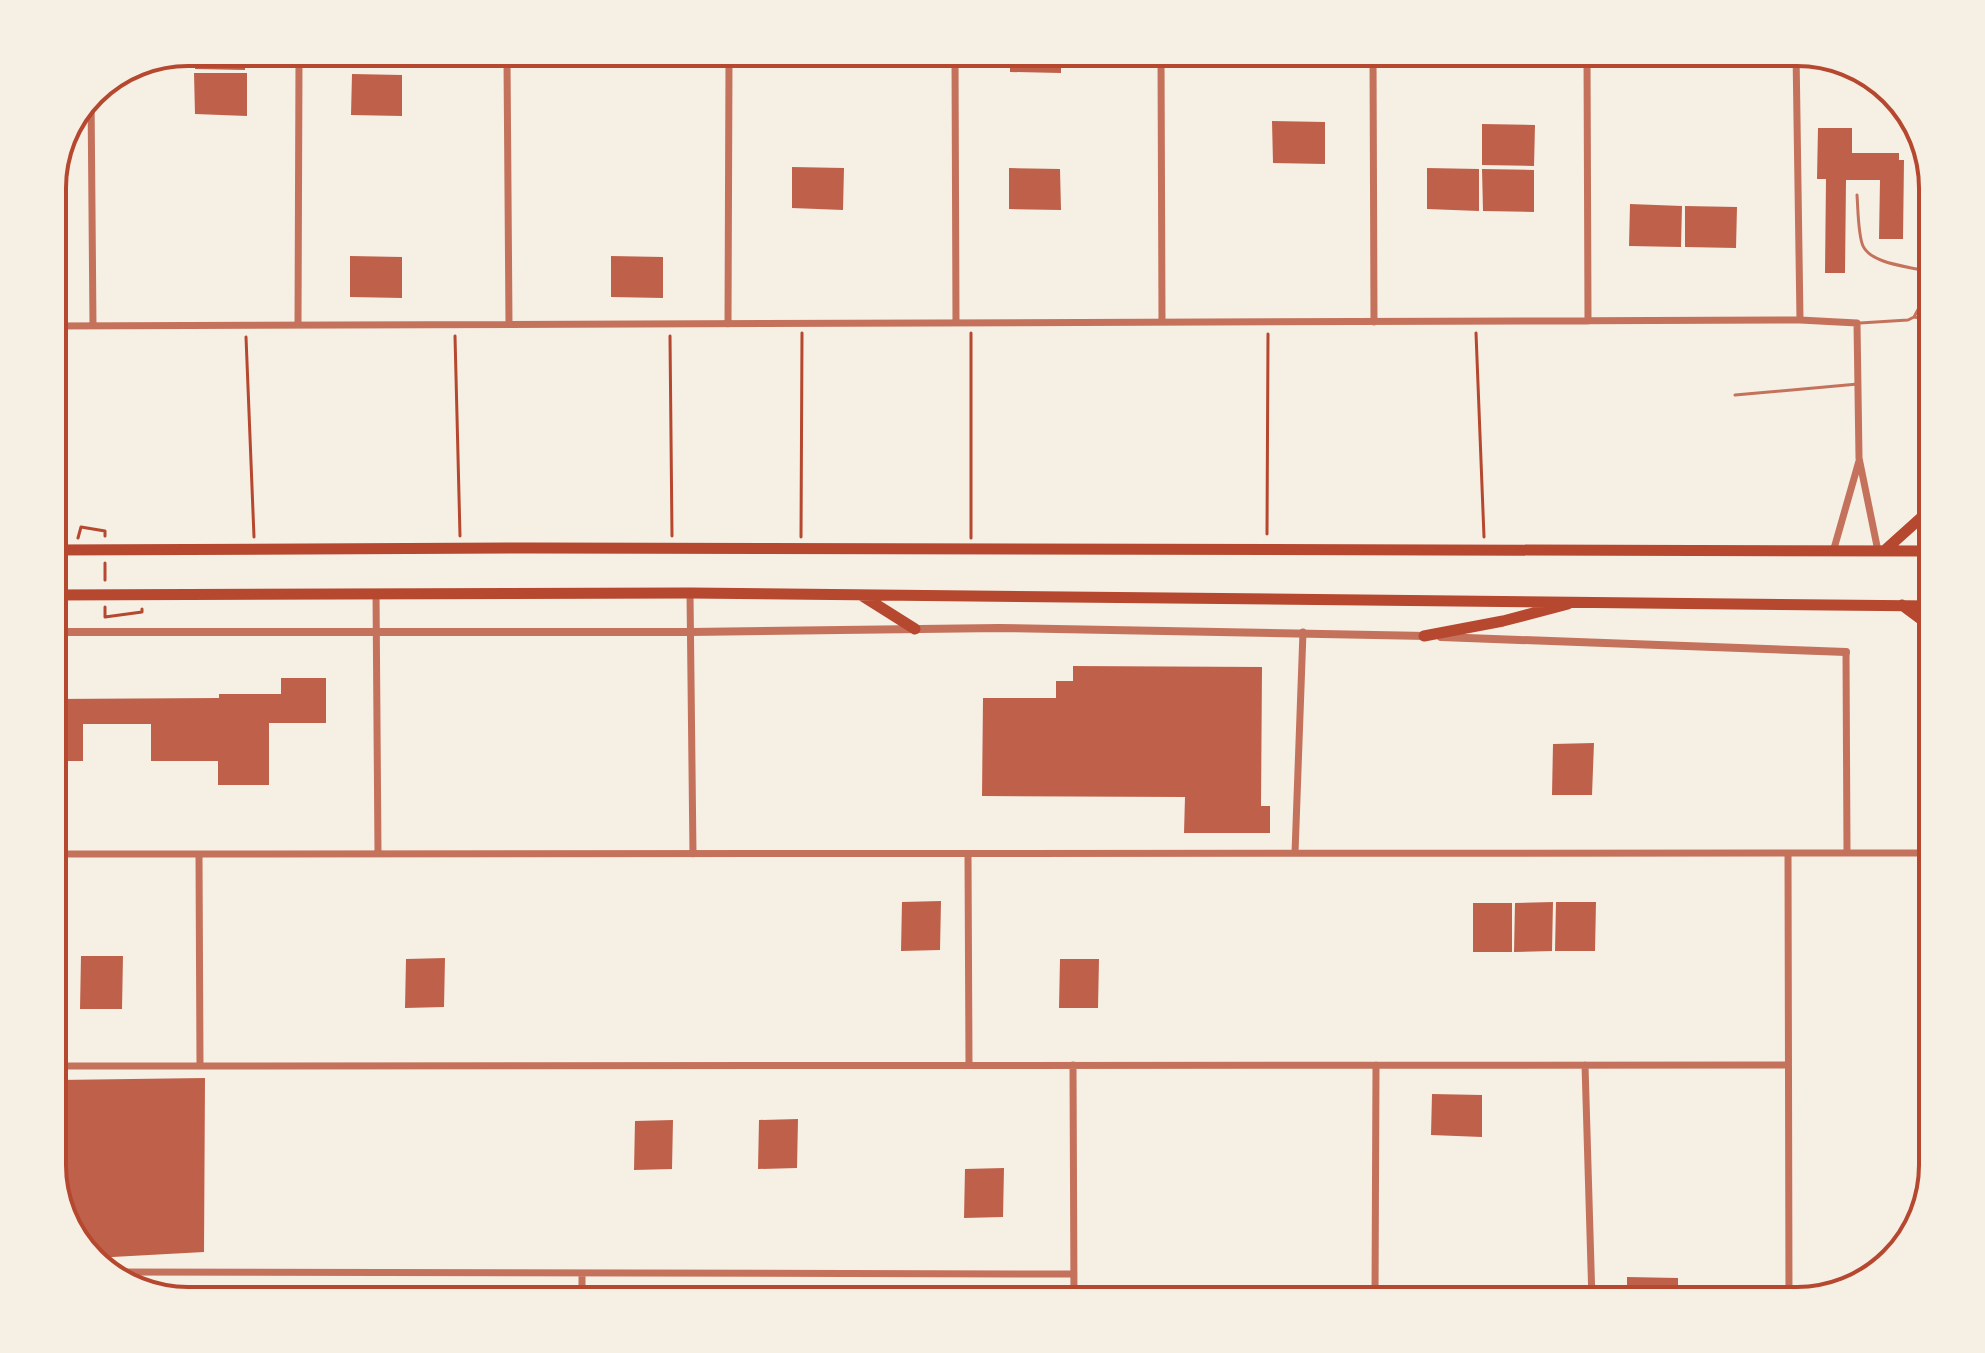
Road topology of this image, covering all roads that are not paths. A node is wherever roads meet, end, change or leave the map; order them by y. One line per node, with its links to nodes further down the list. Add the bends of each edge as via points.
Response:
1 (299, 66): 23 (street)
2 (507, 66): 21 (street)
3 (729, 66): 22 (street)
4 (955, 66): 19 (street)
5 (1161, 66): 17 (street)
6 (1373, 66): 18 (street)
7 (1587, 66): 16 (street)
8 (1796, 66): 15 (street)
9 (91, 115): 25 (street)
10 (1857, 195): 11 (lane, via 1863,246 1871,255)
11 (1919, 269)
12 (1919, 308): 13 (lane)
13 (1914, 317): 14 (lane); 20 (lane)
14 (1919, 318)
15 (1800, 320): 16 (street); 20 (street)
16 (1588, 321): 18 (street)
17 (1162, 322): 18 (street); 19 (street)
18 (1374, 322)
19 (956, 323): 22 (street)
20 (1857, 323): 26 (street)
21 (509, 324): 22 (street); 23 (street)
22 (728, 324)
23 (298, 325): 25 (street)
24 (66, 326): 25 (street)
25 (93, 326)
26 (1858, 384): 27 (lane); 28 (street)
27 (1735, 395)
28 (1859, 458): 31 (street); 33 (street)
29 (1919, 519): 31 (main road)
30 (66, 550): 33 (main road)
31 (1881, 551): 32 (main road); 33 (main road)
32 (1919, 551)
33 (1833, 552)
34 (376, 593): 35 (main road); 36 (main road); 43 (street)
35 (690, 593): 37 (main road); 45 (street)
36 (66, 595)
37 (861, 595): 38 (main road); 42 (main road)
38 (1581, 601): 39 (main road); 47 (main road)
39 (1901, 604): 40 (main road); 41 (main road)
40 (1919, 605)
41 (1919, 618)
42 (915, 629): 45 (street); 46 (street)
43 (376, 631): 44 (street); 45 (street); 55 (street)
44 (66, 632)
45 (691, 632): 56 (street)
46 (1303, 632): 47 (street); 49 (street)
47 (1424, 636): 48 (street)
48 (1846, 652): 51 (street)
49 (1295, 853): 50 (street); 57 (street)
50 (1788, 853): 51 (street); 62 (street)
51 (1847, 853): 52 (street)
52 (1919, 853)
53 (66, 854): 54 (street)
54 (199, 854): 55 (street); 64 (street)
55 (378, 854): 56 (street)
56 (693, 854): 57 (street)
57 (968, 854): 58 (street)
58 (969, 1065): 59 (street); 64 (street)
59 (1073, 1065): 60 (street); 67 (street)
60 (1376, 1065): 61 (street); 70 (street)
61 (1585, 1065): 62 (street); 71 (street)
62 (1788, 1065): 72 (street)
63 (66, 1066): 64 (street)
64 (200, 1066)
65 (131, 1272): 66 (street)
66 (582, 1273): 67 (street); 68 (street)
67 (1074, 1274): 69 (street)
68 (582, 1287)
69 (1074, 1287)
70 (1375, 1287)
71 (1592, 1287)
72 (1789, 1287)

